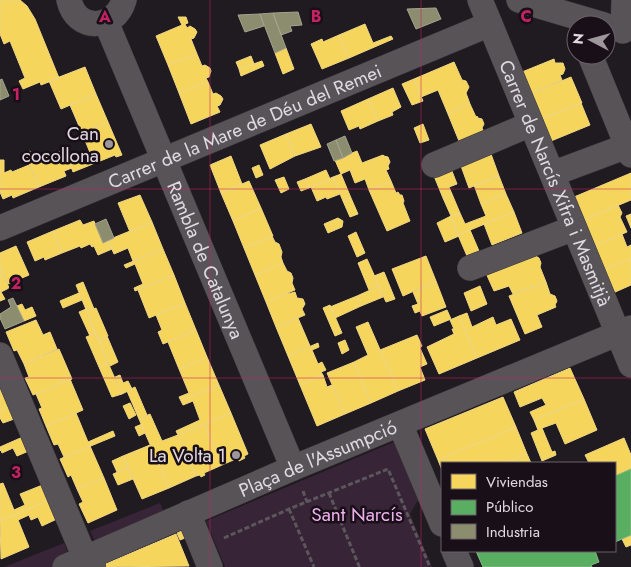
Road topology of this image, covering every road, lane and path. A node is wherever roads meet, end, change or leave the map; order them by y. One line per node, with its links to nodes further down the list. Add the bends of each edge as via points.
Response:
1 (69, 0): 7 (street, via 74,12 83,20 94,24)
2 (124, 0): 7 (street, via 115,17)
3 (480, 0): 8 (street, Carrer de Narcís Xifra i Masmitjà)
4 (519, 0): 6 (street)
5 (624, 0): 9 (street)
6 (568, 13)
7 (106, 22): 13 (street, Rambla de Catalunya)
8 (490, 24): 11 (street, Carrer de Narcís Xifra i Masmitjà); 13 (street, Carrer de la Mare de Déu del Remei)
9 (616, 28)
10 (594, 65): 12 (street)
11 (531, 124): 14 (street); 15 (street, Carrer de Narcís Xifra i Masmitjà)
12 (629, 150): 15 (street)
13 (164, 160): 16 (street, Carrer de la Mare de Déu del Remei); 23 (street, Rambla de Catalunya)
14 (434, 165)
15 (552, 174): 17 (street, Carrer de Narcís Xifra i Masmitjà)
16 (0, 228)
17 (574, 228): 18 (street); 19 (street, Carrer de Narcís Xifra i Masmitjà)
18 (470, 268)
19 (624, 330): 21 (street, Carrer de Narcís Xifra i Masmitjà); 22 (street)
20 (0, 356): 30 (street, via 80,546)
21 (631, 365)
22 (400, 424): 23 (street, Plaça de l'Assumpció); 27 (street, Plaça de l'Assumpció)
23 (293, 468): 26 (street, Plaça de l'Assumpció)
24 (329, 493): 25 (path); 33 (path); 34 (path, via 388,470)
25 (289, 509): 28 (path); 32 (path)
26 (188, 513): 30 (street, Plaça de l'Assumpció); 31 (street)
27 (441, 522)
28 (220, 540)
29 (454, 552): 35 (street)
30 (82, 564)
31 (210, 567)
32 (314, 567)
33 (357, 567)
34 (430, 567)
35 (461, 567)

